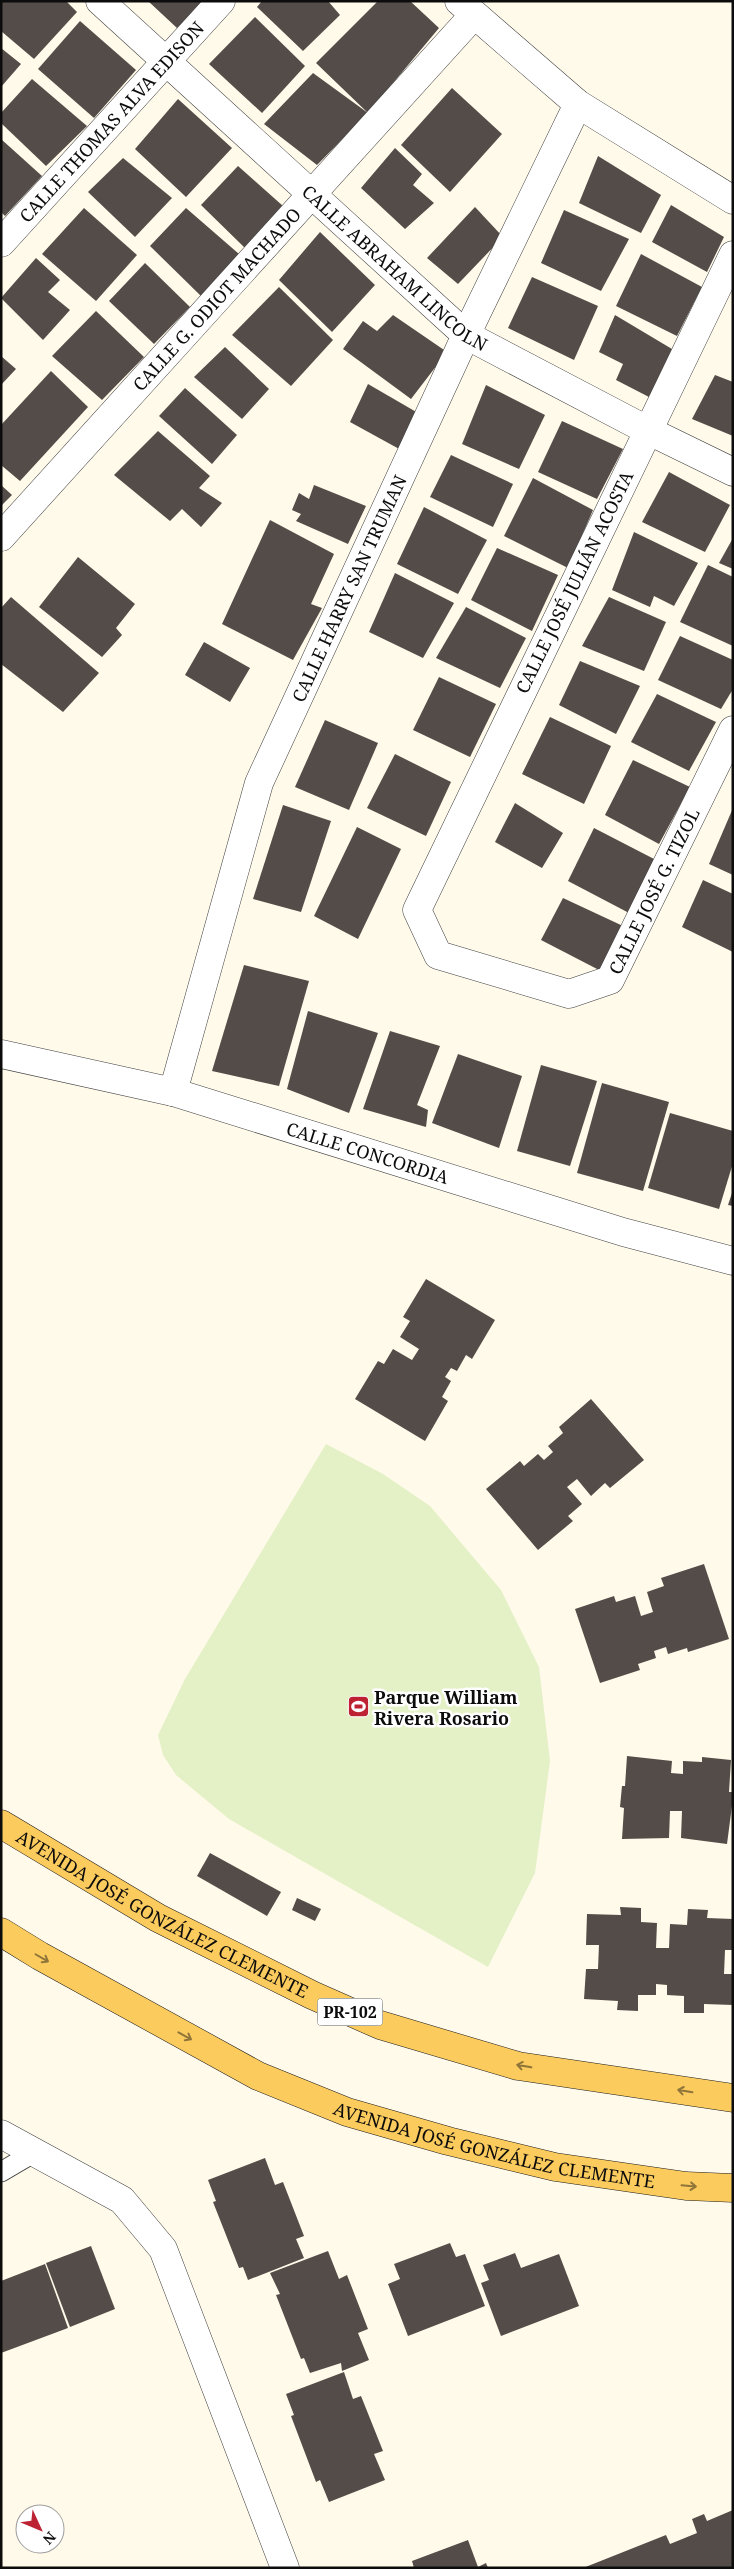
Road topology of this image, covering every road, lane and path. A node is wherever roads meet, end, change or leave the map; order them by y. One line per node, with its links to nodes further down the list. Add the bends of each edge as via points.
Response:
1 (100, 1): 4 (street, CALLE ABRAHAM LINCOLN)
2 (221, 1): 4 (street, CALLE THOMAS ALVA EDISON)
3 (466, 8): 5 (street); 6 (street, CALLE G. ODIOT MACHADO)
4 (165, 61): 6 (street, CALLE ABRAHAM LINCOLN); 8 (street, CALLE THOMAS ALVA EDISON)
5 (578, 104): 7 (street); 10 (street, CALLE HARRY SAN TRUMAN)
6 (311, 193): 10 (street, CALLE ABRAHAM LINCOLN); 13 (street, CALLE G. ODIOT MACHADO)
7 (733, 200)
8 (1, 243)
9 (733, 255): 11 (street, CALLE JOSÉ JULIÁN ACOSTA)
10 (466, 335): 11 (street, CALLE ABRAHAM LINCOLN); 17 (street, CALLE HARRY SAN TRUMAN, via 259,783)
11 (647, 430): 12 (street, CALLE ABRAHAM LINCOLN); 15 (street, CALLE JOSÉ JULIÁN ACOSTA)
12 (733, 472)
13 (1, 537)
14 (733, 730): 15 (street, CALLE JOSÉ G. TIZOL, via 610,980 570,994 438,955)
15 (417, 910)
16 (1, 1054): 17 (street, CALLE CONCORDIA)
17 (173, 1092): 18 (street, CALLE CONCORDIA, via 624,1232)
18 (733, 1261)
19 (1, 1824): 21 (main road, AVENIDA JOSÉ GONZÁLEZ CLEMENTE / PR-102, one-way to 19, via 518,2066 380,2025 158,1918)
20 (1, 1932): 25 (main road, AVENIDA JOSÉ GONZÁLEZ CLEMENTE, one-way to 25, via 258,2076 347,2112 555,2167 686,2186)
21 (733, 2098)
22 (1, 2134): 23 (street)
23 (35, 2152): 24 (lane); 26 (street, via 122,2200 163,2249)
24 (1, 2172)
25 (733, 2188)
26 (285, 2568)

